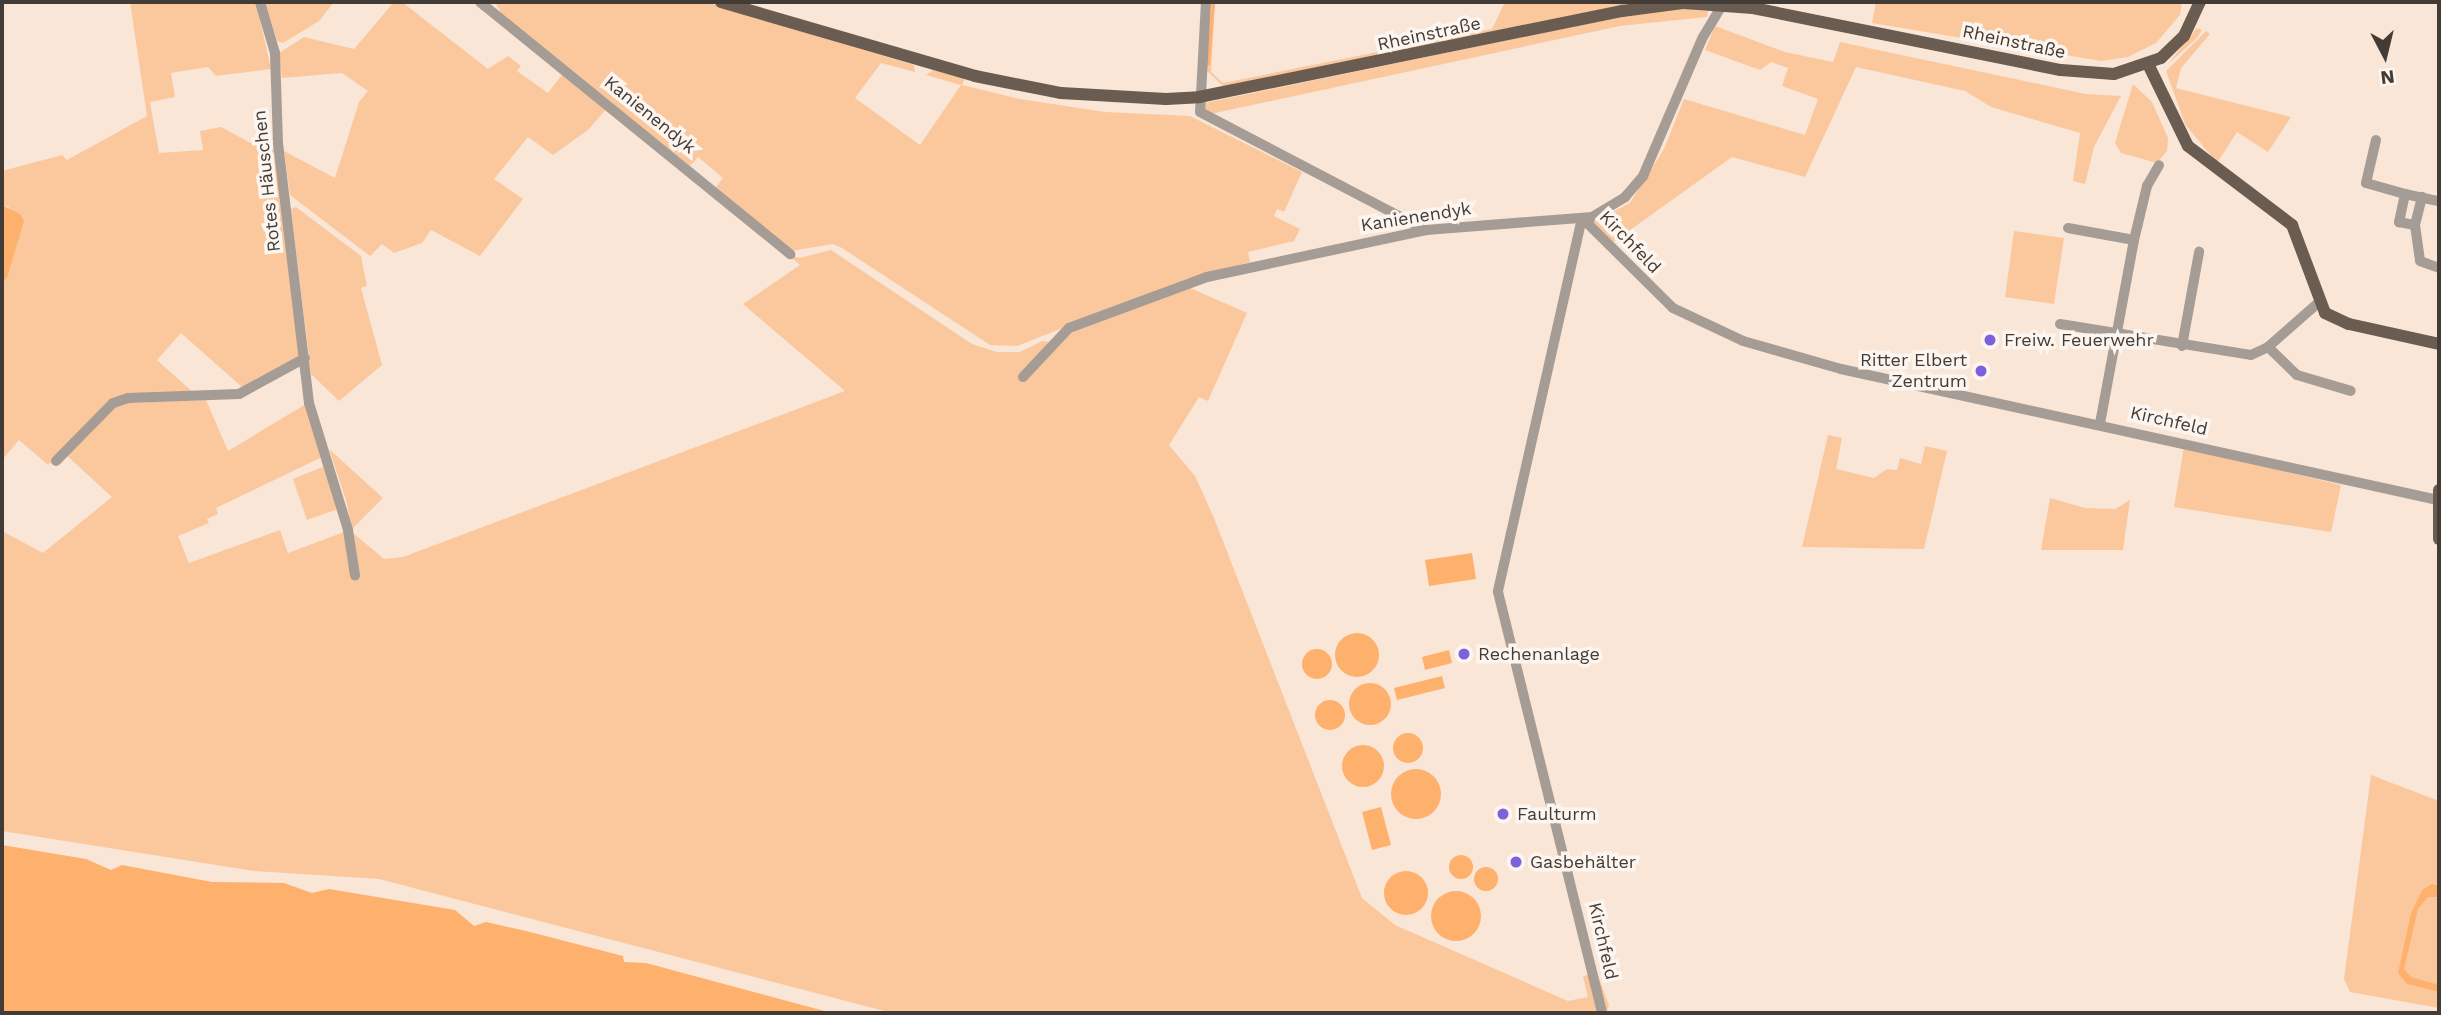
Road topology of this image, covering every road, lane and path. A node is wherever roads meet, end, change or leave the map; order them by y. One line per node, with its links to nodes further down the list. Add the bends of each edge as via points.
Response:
1 (260, 2): 28 (street, Rotes Häuschen, via 275,53 278,143)
2 (721, 2): 8 (main road, Rheinstraße, via 1032,88 1122,98)
3 (1206, 2): 8 (street)
4 (2200, 2): 7 (main road, Rheinstraße, via 2184,36)
5 (483, 3): 20 (street, Kanienendyk)
6 (1723, 3): 7 (main road, Rheinstraße, via 2087,74 2114,74); 8 (main road, Rheinstraße, via 1622,11); 14 (street, Kanienendyk, via 1703,37 1643,176 1625,197)
7 (2148, 64): 22 (main road, via 2188,146 2292,225)
8 (1199, 97): 17 (street, via 1200,112 1206,118)
9 (2376, 140): 11 (street, via 2366,183)
10 (2159, 164): 18 (street, via 2147,186)
11 (2405, 194): 12 (street); 15 (street, via 2399,222)
12 (2422, 198): 13 (street); 15 (street)
13 (2439, 201)
14 (1583, 218): 17 (street, Kanienendyk); 31 (street, Kirchfeld, via 1648,287 1708,328 1829,366); 36 (street, Kirchfeld, via 1498,592)
15 (2415, 225): 21 (street, via 2420,261)
16 (2068, 228): 18 (street)
17 (1426, 230): 29 (street, Kanienendyk, via 1236,270 1124,305 1069,328)
18 (2134, 240): 24 (street)
19 (2199, 252): 26 (street)
20 (790, 254)
21 (2439, 268)
22 (2318, 303): 25 (main road, via 2335,320); 27 (street)
23 (2060, 324): 24 (street)
24 (2116, 333): 26 (street); 31 (street)
25 (2439, 344)
26 (2182, 346): 27 (street, via 2251,355)
27 (2268, 347): 30 (street, via 2297,375)
28 (305, 358): 32 (street, via 239,394 128,398 113,403); 35 (street, Rotes Häuschen, via 309,403 348,530)
29 (1023, 377)
30 (2351, 390)
31 (2100, 423): 33 (street, Kirchfeld)
32 (56, 461)
33 (2439, 495): 34 (main road)
34 (2439, 539)
35 (355, 575)
36 (1602, 1013)

